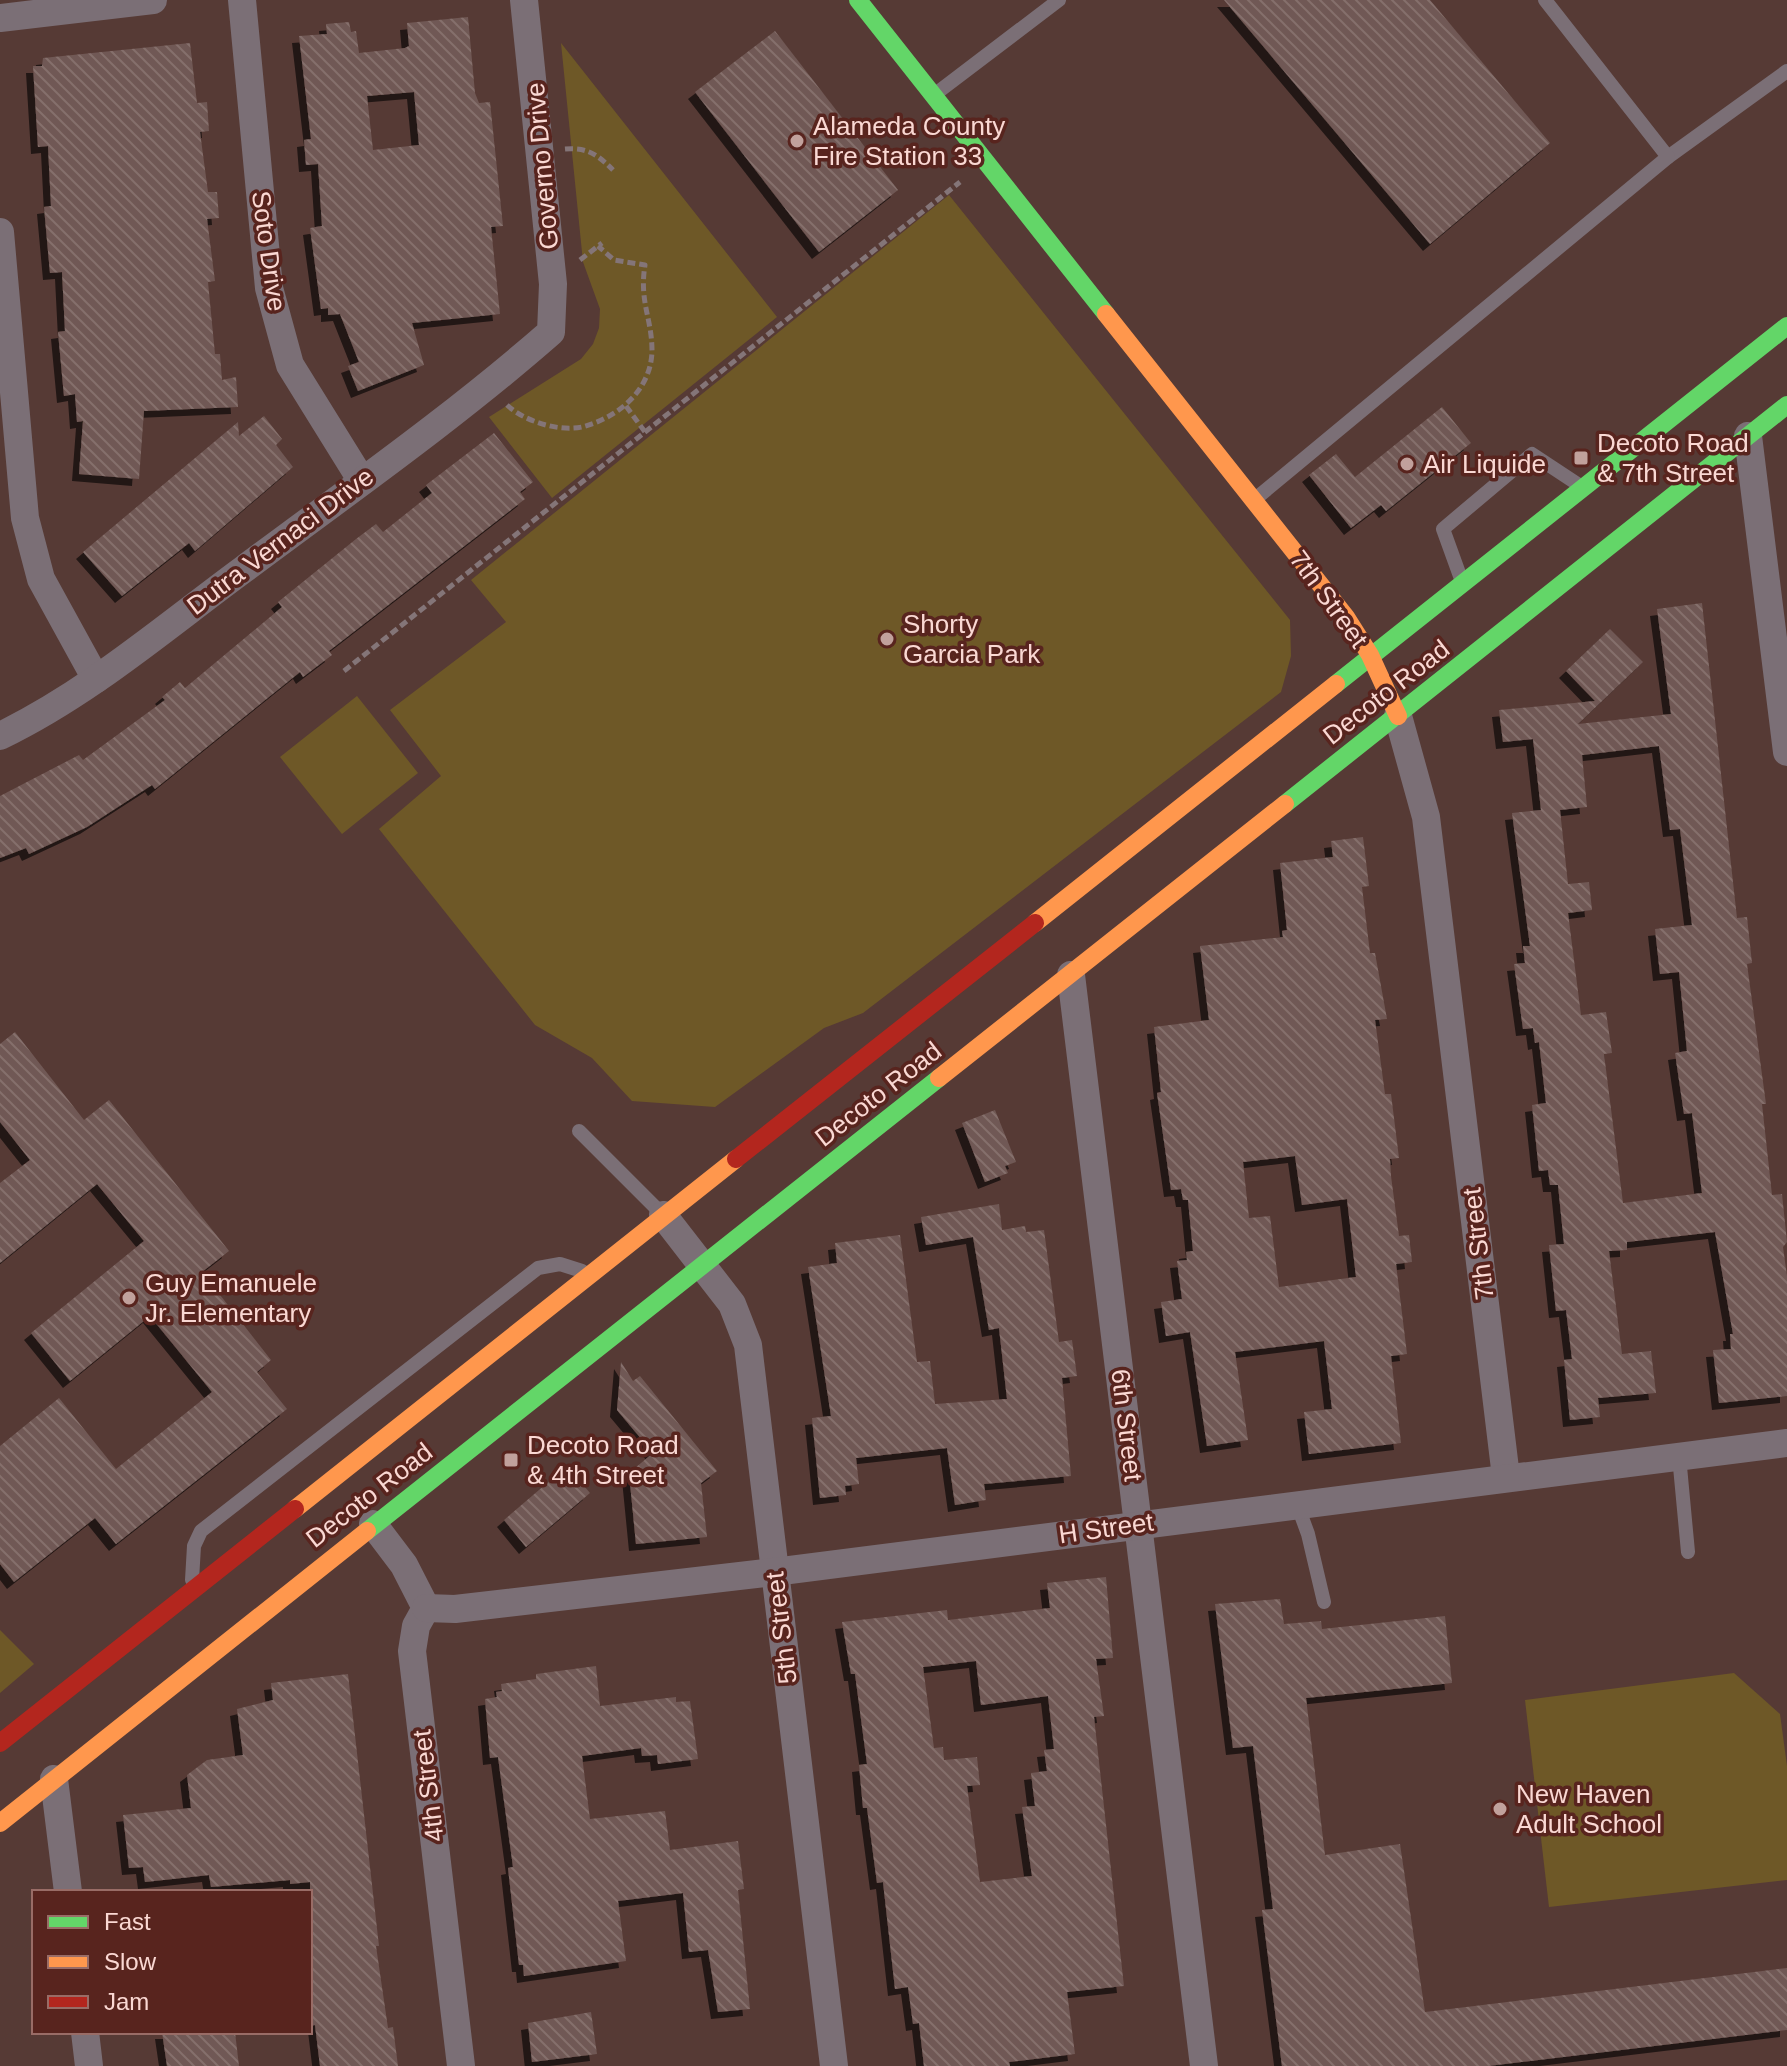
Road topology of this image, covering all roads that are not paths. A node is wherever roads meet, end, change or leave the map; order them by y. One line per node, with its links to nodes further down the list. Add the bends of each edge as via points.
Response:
1 (153, 0): 7 (street)
2 (242, 0): 16 (street, Soto Drive, via 269,288 290,365)
3 (524, 0): 13 (street, Governo Drive, via 553,284)
4 (858, 0): 9 (main road, 7th Street)
5 (1059, 0): 9 (lane)
6 (1545, 0): 10 (lane)
7 (0, 18)
8 (1787, 71): 10 (lane)
9 (934, 95): 18 (main road, 7th Street)
10 (1668, 157): 18 (lane)
11 (0, 232): 21 (street, via 25,518 41,579)
12 (1787, 326): 17 (main road, Decoto Road)
13 (551, 332): 16 (street, Dutra Vernaci Drive)
14 (1787, 405): 15 (main road, Decoto Road)
15 (1748, 436): 22 (main road, Decoto Road); 24 (street)
16 (362, 481): 21 (street, Dutra Vernaci Drive)
17 (1582, 488): 19 (main road, Decoto Road); 19 (lane, via 1532,454 1443,529)
18 (1254, 500): 20 (main road, 7th Street)
19 (1462, 583): 20 (main road, Decoto Road)
20 (1370, 655): 22 (main road, 7th Street); 27 (main road, Decoto Road)
21 (96, 679): 23 (street, Dutra Vernaci Drive, via 47,713)
22 (1398, 716): 25 (main road, Decoto Road); 32 (street, 7th Street, via 1426,817)
23 (0, 736)
24 (1787, 752)
25 (1071, 975): 28 (main road, Decoto Road); 35 (street, 6th Street)
26 (579, 1131): 27 (lane)
27 (663, 1215): 28 (street, 5th Street); 29 (main road, Decoto Road)
28 (702, 1265): 34 (main road, Decoto Road); 37 (street, 5th Street, via 732,1304 748,1345)
29 (590, 1273): 38 (main road, Decoto Road); 38 (lane, via 560,1264 538,1268 201,1531 194,1546)
30 (1787, 1443): 31 (street, H Street)
31 (1679, 1456): 32 (street, H Street); 36 (lane)
32 (1506, 1477): 33 (street, H Street)
33 (1297, 1503): 35 (street, H Street); 39 (lane)
34 (373, 1524): 40 (street, via 404,1565); 42 (main road, Decoto Road)
35 (1139, 1524): 37 (street, H Street); 49 (street, 6th Street)
36 (1688, 1552)
37 (774, 1572): 40 (street, H Street); 48 (street, 5th Street)
38 (192, 1589): 41 (main road, Decoto Road)
39 (1324, 1602)
40 (426, 1608): 47 (street, 4th Street, via 412,1651)
41 (0, 1743)
42 (54, 1779): 43 (main road, Decoto Road); 44 (street)
43 (0, 1823)
44 (68, 1890)
45 (85, 2034): 46 (street)
46 (89, 2066)
47 (461, 2066)
48 (834, 2066)
49 (1204, 2066)

